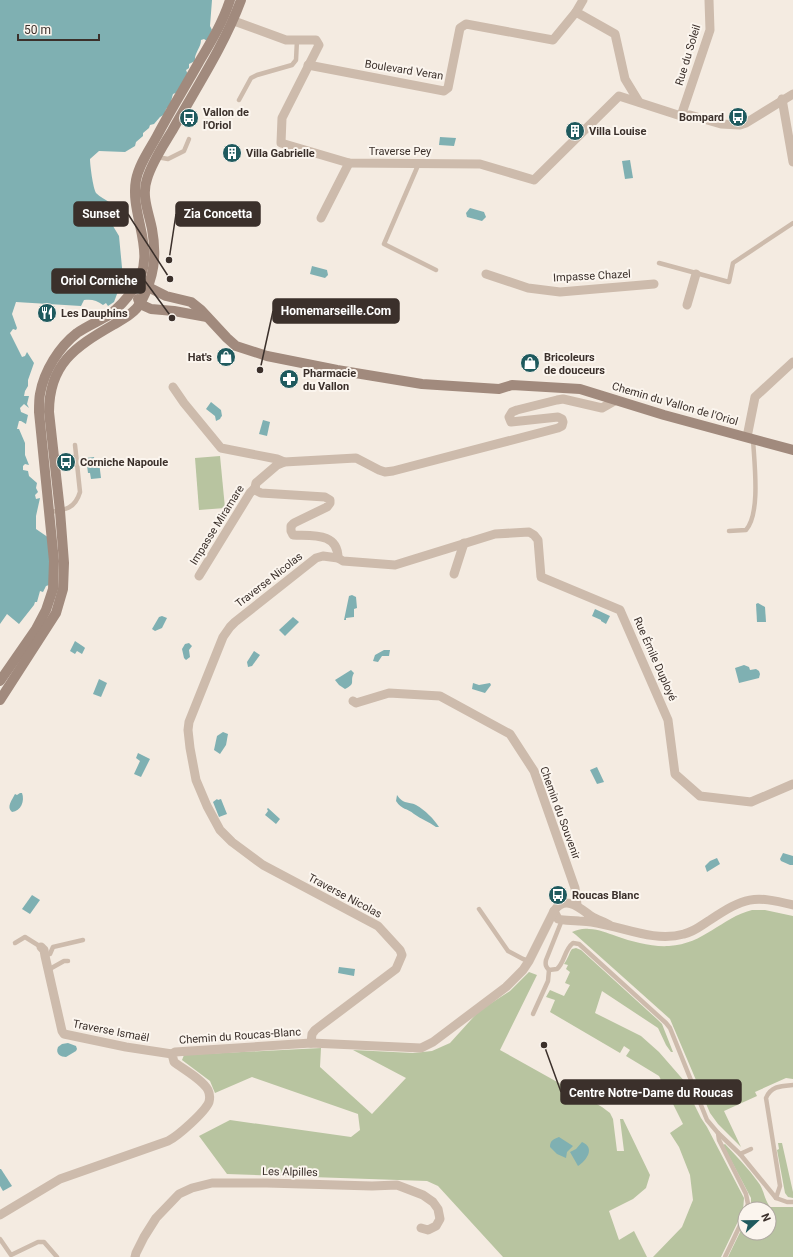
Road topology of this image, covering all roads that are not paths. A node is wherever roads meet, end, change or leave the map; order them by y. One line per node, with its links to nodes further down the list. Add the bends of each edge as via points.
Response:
1 (230, 0): 27 (main road, via 220,26 165,121 136,179 135,195 145,251 142,272)
2 (241, 0): 6 (main road)
3 (583, 0): 5 (street)
4 (709, 0): 13 (street, Rue du Soleil, via 710,30)
5 (576, 12): 8 (street, Boulevard Veran, via 553,40 466,24 460,28 448,88 444,91); 12 (street, via 615,34 625,79)
6 (234, 20): 7 (street, Traverse Pey, via 286,40); 15 (main road)
7 (297, 40): 8 (street, Traverse Pey, via 316,40 319,45); 11 (lane, via 296,60 292,65 251,78)
8 (308, 65): 17 (street, Traverse Pey, via 282,118 281,143)
9 (793, 94): 10 (street, Traverse Pey)
10 (782, 99): 13 (street, Traverse Pey, via 740,125 721,124 690,115); 16 (street)
11 (239, 100)
12 (639, 102): 13 (street, Traverse Pey); 18 (street, Traverse Pey, via 619,96 534,180 480,164)
13 (681, 116)
14 (190, 139): 15 (lane, via 184,151 168,159)
15 (157, 157): 26 (main road, via 146,180 145,195 155,258)
16 (793, 162)
17 (349, 163): 18 (street, Traverse Pey); 19 (street)
18 (419, 163): 22 (lane, via 384,244)
19 (321, 218)
20 (793, 223): 24 (lane, via 733,263 729,282)
21 (659, 263): 24 (lane)
22 (436, 270)
23 (486, 274): 25 (street, Impasse Chazel, via 528,288 560,292)
24 (696, 274): 29 (street)
25 (654, 284)
26 (148, 287): 27 (main road); 28 (main road); 30 (main road, Chemin du Vallon de l'Oriol, via 166,296 191,302)
27 (133, 290): 28 (main road); 40 (main road, via 119,307 69,341 55,357 44,378 39,412)
28 (140, 304): 30 (main road, via 151,309); 39 (main road, via 124,318 76,348 62,364 54,382 49,397 49,412)
29 (687, 305)
30 (207, 317): 33 (main road, Chemin du Vallon de l'Oriol, via 236,346 282,360 422,384 499,389 512,385 580,389)
31 (793, 362): 34 (street, via 755,397)
32 (173, 387): 37 (street, via 221,448 277,458)
33 (616, 400): 34 (main road, Chemin du Vallon de l'Oriol); 37 (street, via 602,408 563,399 517,410 509,417 512,422 558,417 562,419 562,426 393,471 379,470 356,458)
34 (750, 438): 36 (main road, Chemin du Vallon de l'Oriol); 41 (lane, via 755,502 750,525 746,530)
35 (75, 445): 39 (lane, via 80,492 71,507)
36 (793, 450)
37 (284, 462): 38 (street, via 260,479)
38 (255, 488): 43 (street, Traverse Nicolas, via 261,493 325,497 330,500 327,507 294,523 290,531 293,535 327,538 336,546); 45 (street, Impasse Miramare)
39 (60, 510): 40 (lane); 47 (main road, via 63,588 56,613)
40 (49, 512): 46 (main road, via 54,561 52,589 46,610)
41 (729, 531)
42 (464, 543): 43 (street, Rue Émile Duployé, via 395,565 343,561); 44 (street); 49 (street, Rue Émile Duployé, via 495,534 529,532 538,540 541,577 620,610 668,720 675,774 700,796 751,802)
43 (338, 558): 65 (street, Traverse Nicolas, via 316,558 230,627 223,637 188,730 196,780 220,830 263,865 378,926 402,955 396,969 315,1030)
44 (454, 574)
45 (199, 576)
46 (0, 681)
47 (0, 700)
48 (353, 700): 50 (street, Chemin du Souvenir, via 356,703 389,693 440,696 510,734 534,771 575,888)
49 (793, 784)
50 (577, 905): 53 (street, via 561,904); 55 (street)
51 (793, 905): 55 (street, via 767,900 745,900 694,930 670,936 654,937)
52 (479, 909): 61 (lane, via 508,951)
53 (554, 911): 54 (street, via 558,919); 61 (street, Chemin du Roucas-Blanc)
54 (562, 920): 55 (street, via 579,920); 63 (lane, via 545,964)
55 (611, 926)
56 (83, 940): 59 (lane, via 57,945)
57 (15, 943): 58 (lane, via 25,937)
58 (41, 947): 59 (street, Traverse Ismaël)
59 (45, 956): 62 (street, Traverse Ismaël)
60 (68, 961): 62 (lane)
61 (530, 961): 65 (street, Chemin du Roucas-Blanc, via 506,987 433,1042 420,1048)
62 (48, 970): 66 (street, Traverse Ismaël, via 64,1034)
63 (550, 970): 64 (lane, via 548,981); 68 (lane, via 554,971 559,967 568,946 573,943 579,944 666,1023 707,1120)
64 (533, 1014)
65 (311, 1043): 66 (street, Chemin du Roucas-Blanc, via 178,1051)
66 (172, 1054): 74 (street, Chemin du Roucas-Blanc, via 174,1062 203,1084 210,1097 206,1108 177,1136 60,1179)
67 (793, 1085): 71 (lane, via 778,1086 768,1092 766,1098 780,1186)
68 (718, 1133): 70 (lane); 72 (lane)
69 (751, 1149): 70 (lane)
70 (740, 1154): 71 (lane)
71 (776, 1198): 73 (lane)
72 (747, 1201)
73 (793, 1202)
74 (0, 1215)
75 (421, 1228): 80 (street, Les Alpilles, via 428,1230 436,1226 440,1219 438,1209 422,1195 397,1185 212,1183 179,1194 156,1218)
76 (737, 1231): 81 (lane)
77 (0, 1239): 78 (lane)
78 (11, 1256): 79 (lane, via 38,1242 44,1242)
79 (57, 1257)
80 (135, 1257)
81 (725, 1257)

